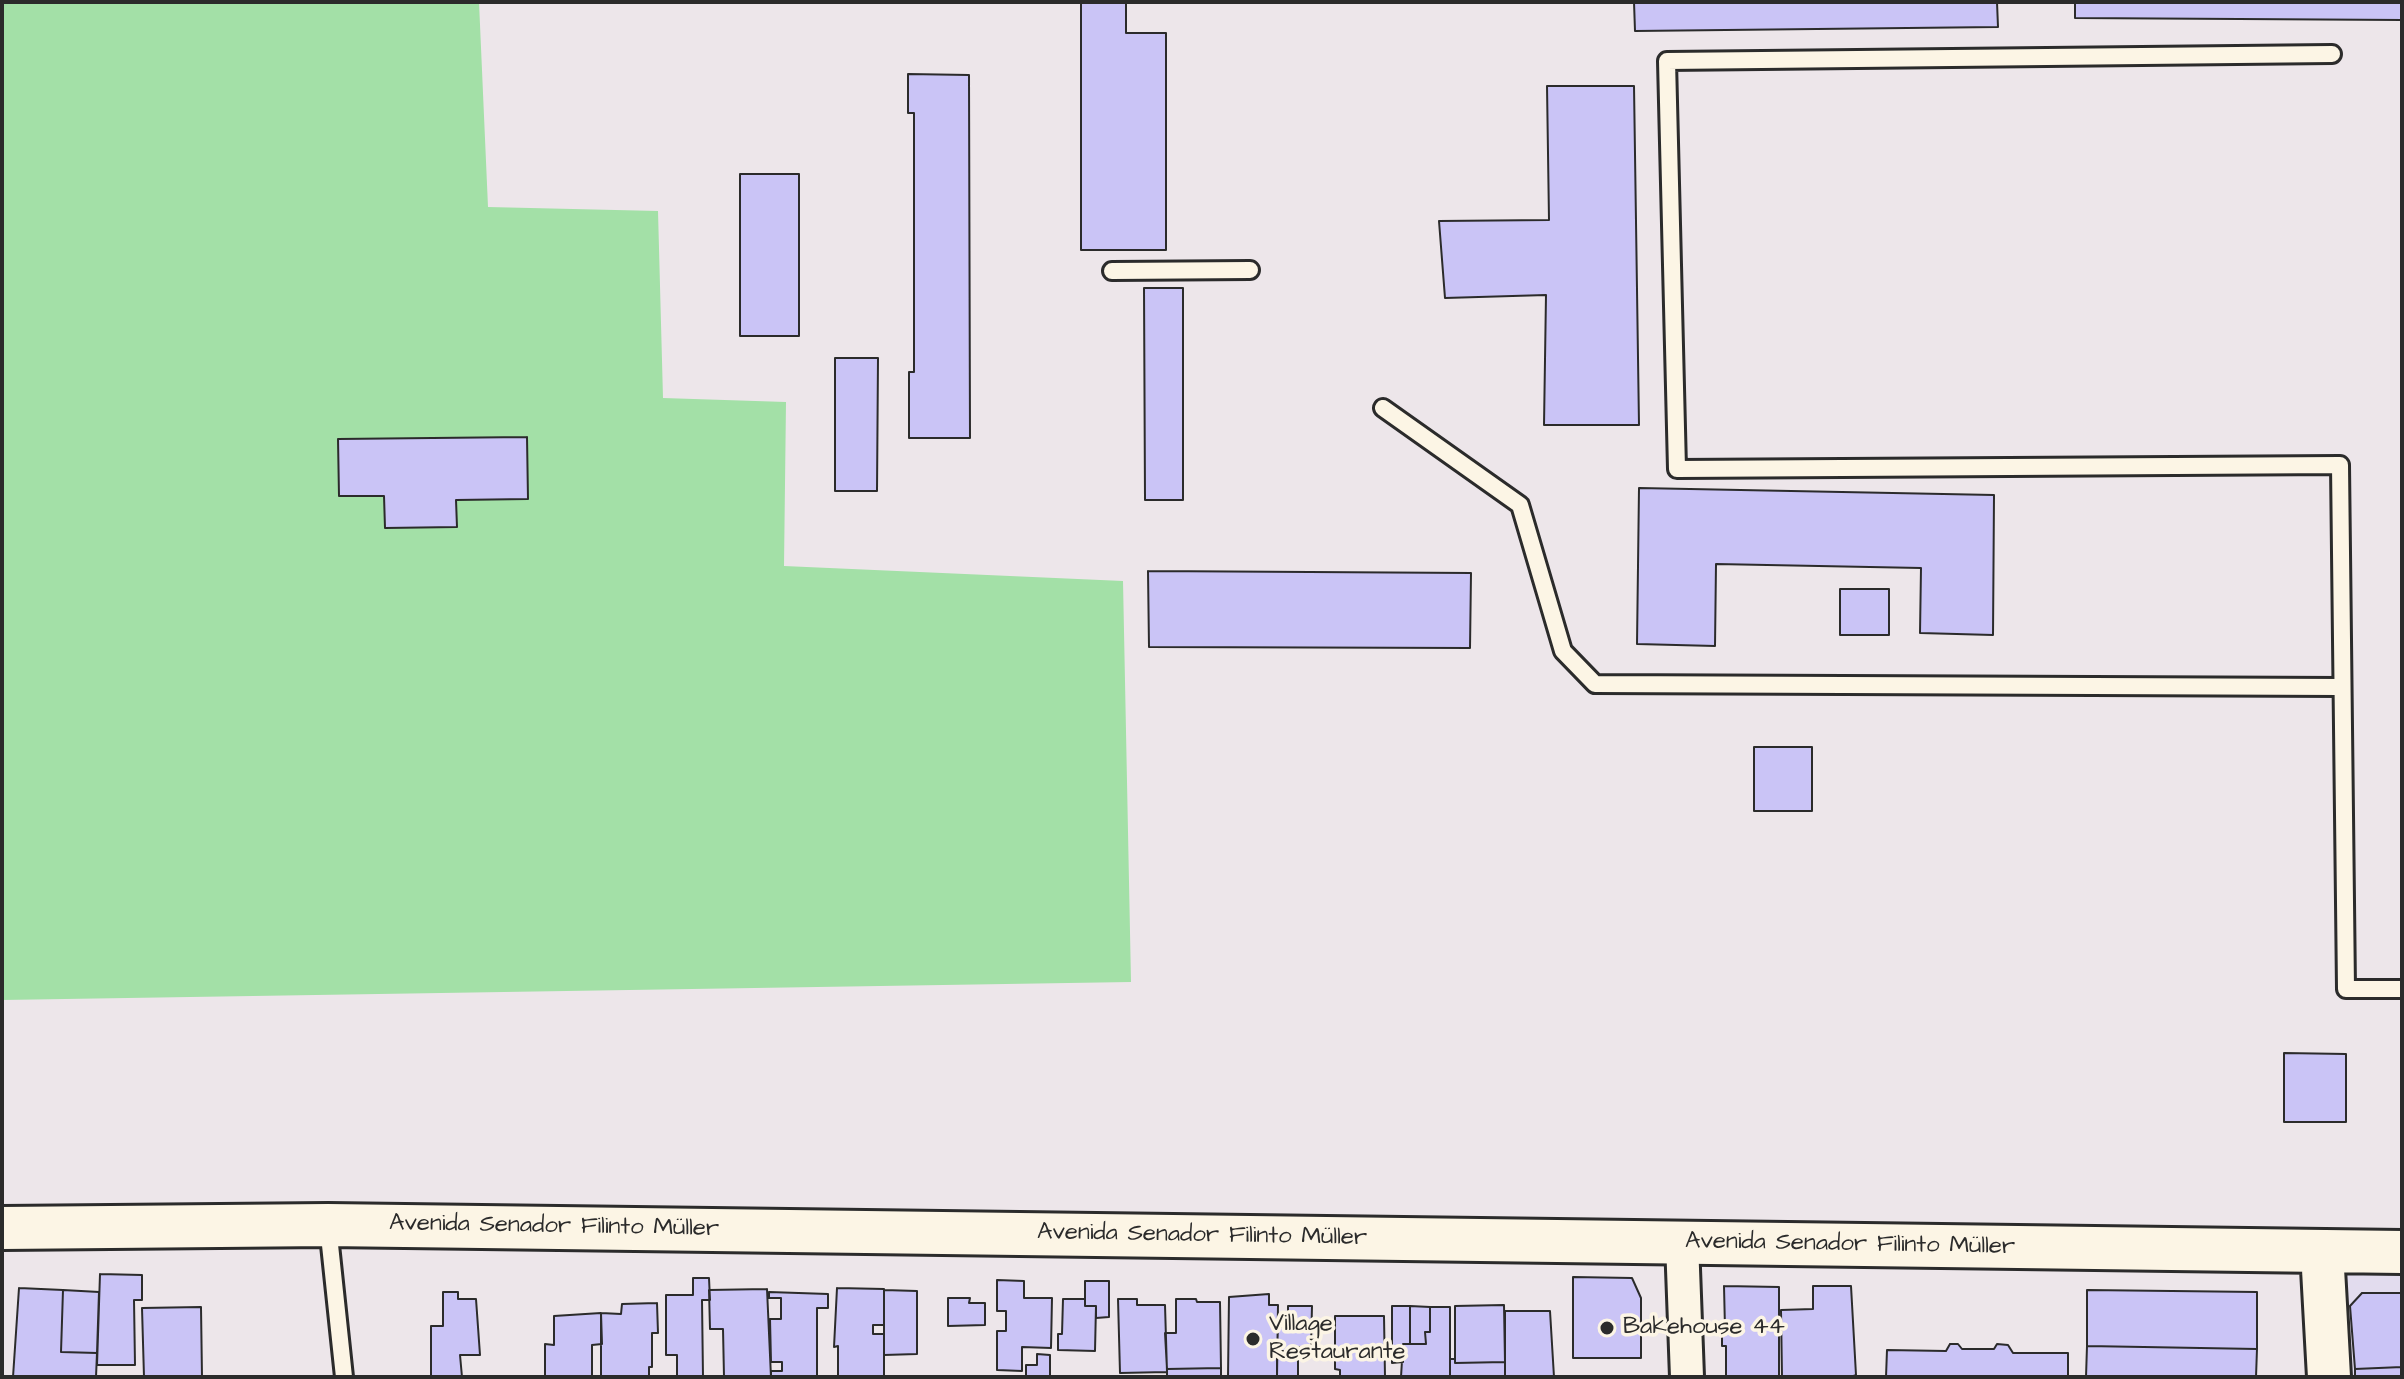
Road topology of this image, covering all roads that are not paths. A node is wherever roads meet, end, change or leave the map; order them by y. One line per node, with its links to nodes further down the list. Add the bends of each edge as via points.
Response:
1 (2332, 54): 5 (lane, via 1667,61 1677,469 2340,465)
2 (1250, 270): 3 (lane)
3 (1112, 271)
4 (1383, 408): 5 (lane, via 1520,505 1563,651 1595,684)
5 (2341, 687): 6 (lane, via 2346,989)
6 (2402, 989)
7 (328, 1225): 8 (street, Avenida Senador Filinto Müller); 9 (street, Avenida Senador Filinto Müller); 12 (lane)
8 (2, 1228)
9 (1682, 1242): 10 (street, Avenida Senador Filinto Müller); 13 (street)
10 (2322, 1251): 11 (street, Avenida Senador Filinto Müller); 14 (street)
11 (2402, 1252)
12 (344, 1377)
13 (1687, 1377)
14 (2329, 1377)

